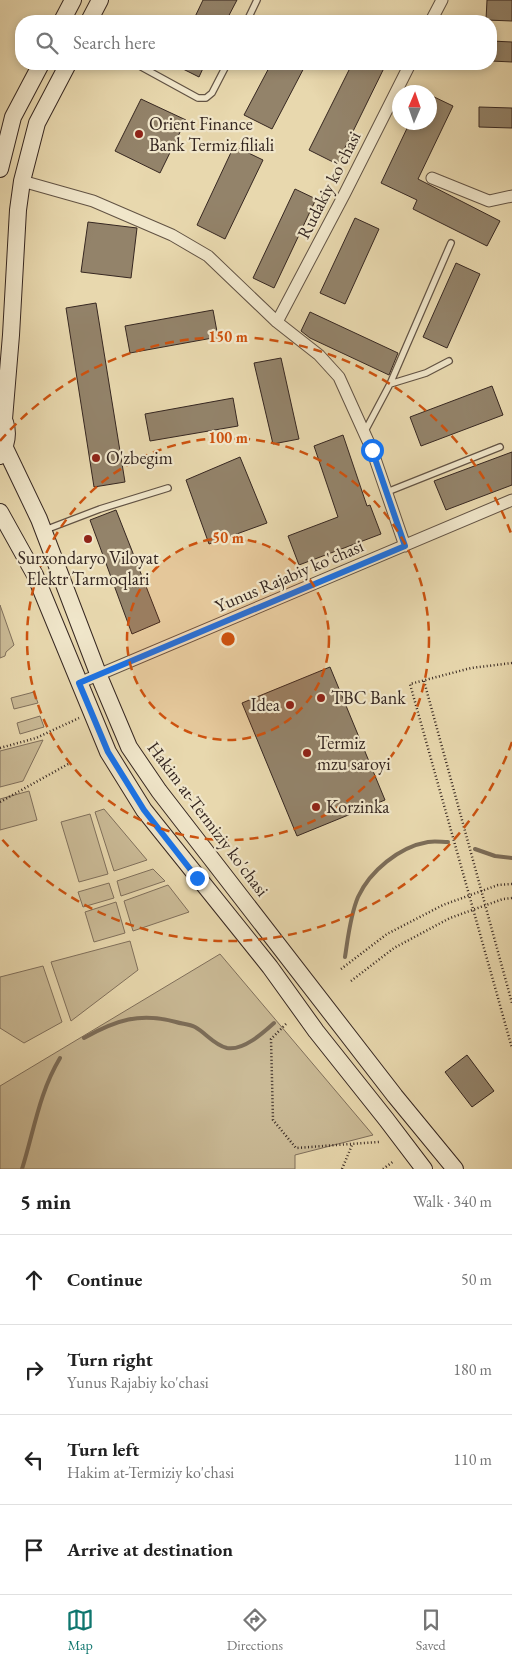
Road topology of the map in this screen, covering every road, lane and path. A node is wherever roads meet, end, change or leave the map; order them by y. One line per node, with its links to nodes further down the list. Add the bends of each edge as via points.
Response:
1 (73, 0): 5 (main road)
2 (100, 0): 6 (main road)
3 (257, 0): 7 (lane)
4 (442, 0): 8 (street)
5 (65, 15)
6 (92, 15)
7 (250, 15)
8 (434, 15)
9 (38, 70): 14 (main road, via 13,117)
10 (65, 70): 16 (main road, via 37,123)
11 (147, 70): 12 (lane, via 198,98 206,98 212,93)
12 (224, 70)
13 (407, 70): 19 (street, Rudakiy ko'chasi)
14 (0, 169)
15 (432, 178): 17 (street, via 489,201)
16 (22, 181): 19 (street, via 92,201 172,235 208,256); 22 (main road)
17 (512, 196)
18 (451, 243): 21 (lane)
19 (277, 322): 23 (street, via 319,355 339,377)
20 (449, 361): 21 (lane, via 426,373)
21 (390, 384): 23 (lane)
22 (2, 415): 25 (main road, via 7,439)
23 (364, 433): 27 (street)
24 (500, 447): 27 (lane)
25 (2, 452): 30 (main road, Hakim at-Termiziy ko'chasi)
26 (168, 488): 30 (lane)
27 (387, 492): 31 (street)
28 (512, 500): 31 (street, Yunus Rajabiy ko'chasi)
29 (0, 512): 35 (main road, via 35,575)
30 (43, 530): 33 (main road, Hakim at-Termiziy ko'chasi)
31 (405, 546): 33 (street, Yunus Rajabiy ko'chasi)
32 (512, 663): 34 (path, via 470,668)
33 (99, 676): 35 (street, Yunus Rajabiy ko'chasi); 57 (main road, Hakim at-Termiziy ko'chasi, via 129,747 159,791)
34 (424, 681): 41 (path); 42 (path, via 410,684)
35 (79, 683): 36 (main road)
36 (92, 713): 37 (path, via 36,738); 56 (main road, via 108,752 144,810 270,967 316,1032)
37 (0, 748)
38 (70, 763): 39 (path)
39 (0, 802)
40 (512, 884): 41 (path)
41 (481, 891): 42 (path); 44 (path)
42 (469, 896): 45 (path); 46 (path, via 443,905 387,934)
43 (512, 898): 44 (path)
44 (485, 905): 45 (path); 48 (path)
45 (473, 909): 47 (path, via 394,948); 50 (path)
46 (341, 969)
47 (351, 981)
48 (512, 1003)
49 (286, 1024): 52 (path, via 271,1040 273,1120 296,1148)
50 (512, 1048)
51 (379, 1142): 52 (path)
52 (352, 1144): 54 (path)
53 (394, 1161): 55 (path)
54 (342, 1169)
55 (383, 1169)
56 (424, 1169)
57 (455, 1169)

